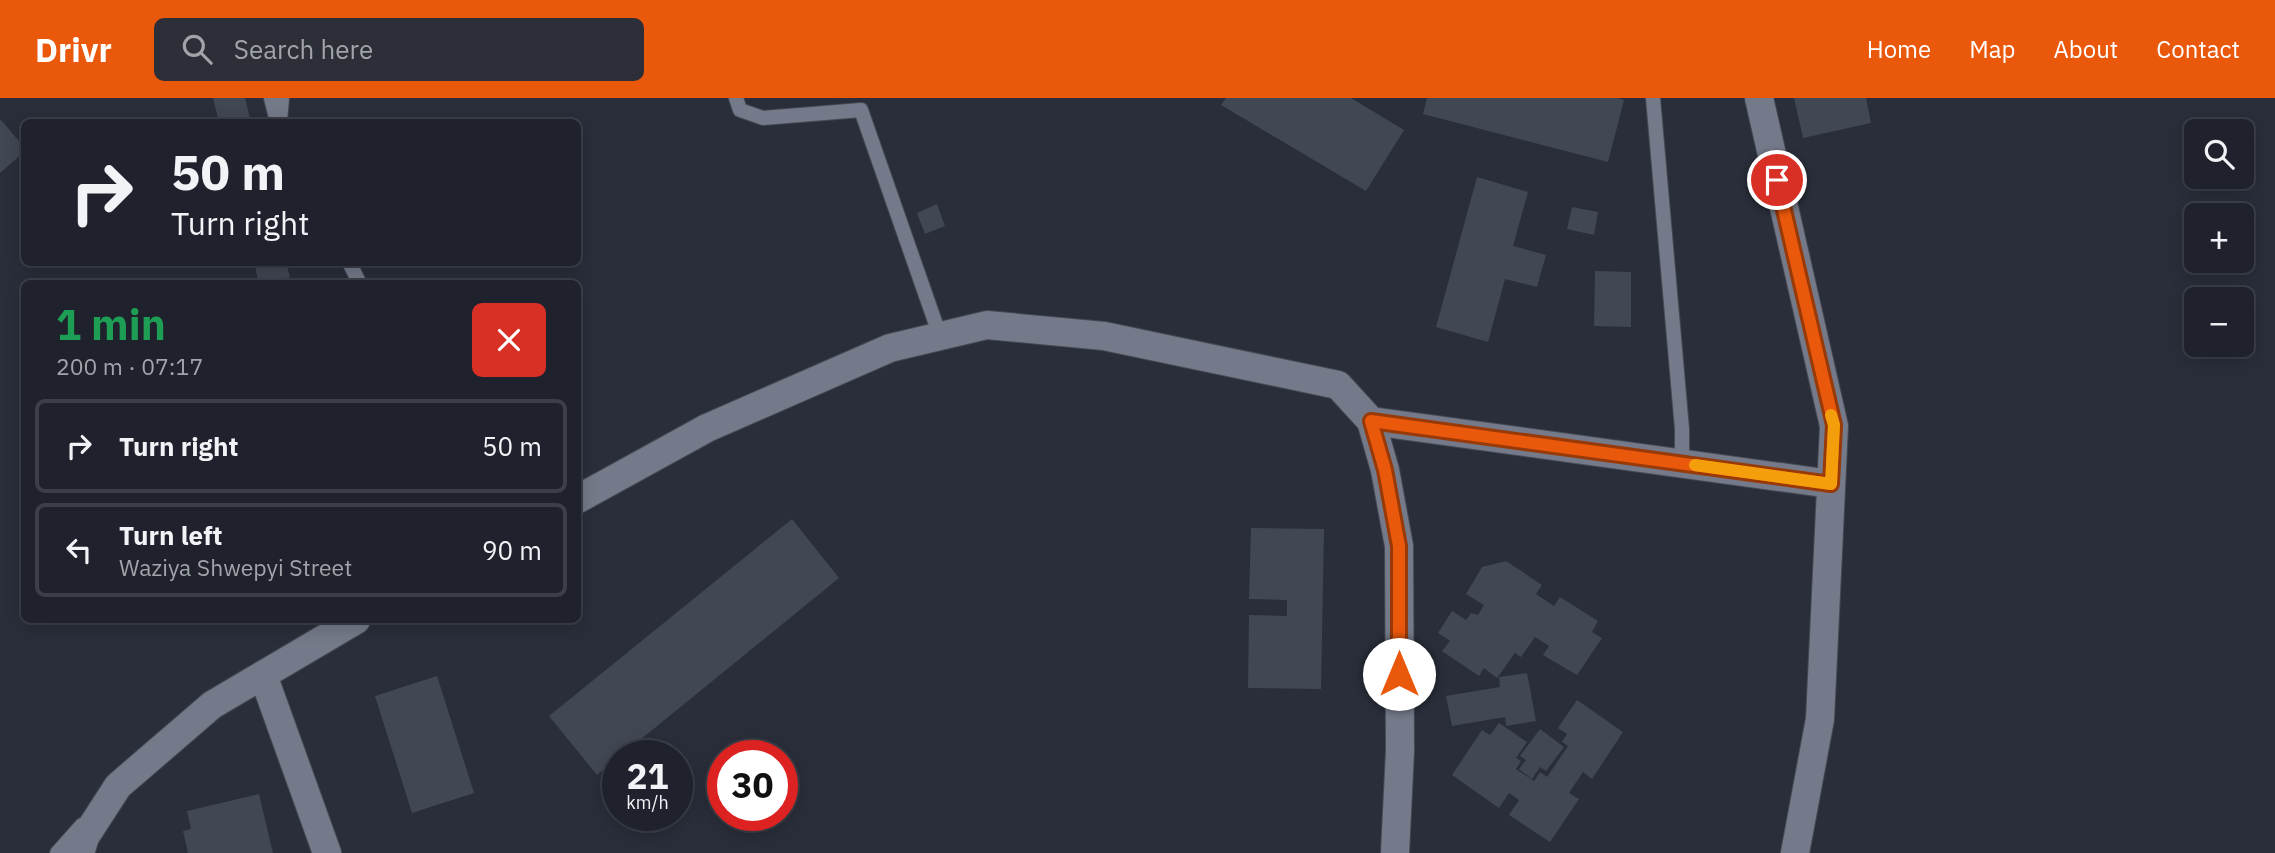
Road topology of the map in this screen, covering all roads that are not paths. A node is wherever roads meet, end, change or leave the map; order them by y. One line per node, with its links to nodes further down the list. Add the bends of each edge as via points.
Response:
1 (271, 98): 6 (lane)
2 (282, 98): 7 (lane)
3 (736, 98): 8 (lane, via 740,110 763,118 862,110)
4 (1653, 98): 10 (lane)
5 (1759, 98): 11 (street, via 1834,425)
6 (277, 119)
7 (278, 119)
8 (940, 336): 9 (street, via 987,325 1104,336 1338,385); 12 (street, via 890,348 707,428)
9 (1371, 421): 10 (street); 19 (street, via 1399,546)
10 (1682, 463): 11 (street)
11 (1831, 484): 20 (street, via 1820,719)
12 (581, 497)
13 (351, 623): 14 (street)
14 (263, 675): 15 (street, via 212,705); 18 (street)
15 (118, 786): 16 (lane); 17 (street, via 85,837)
16 (57, 853)
17 (80, 853)
18 (327, 853)
19 (1395, 853)
20 (1795, 853)

